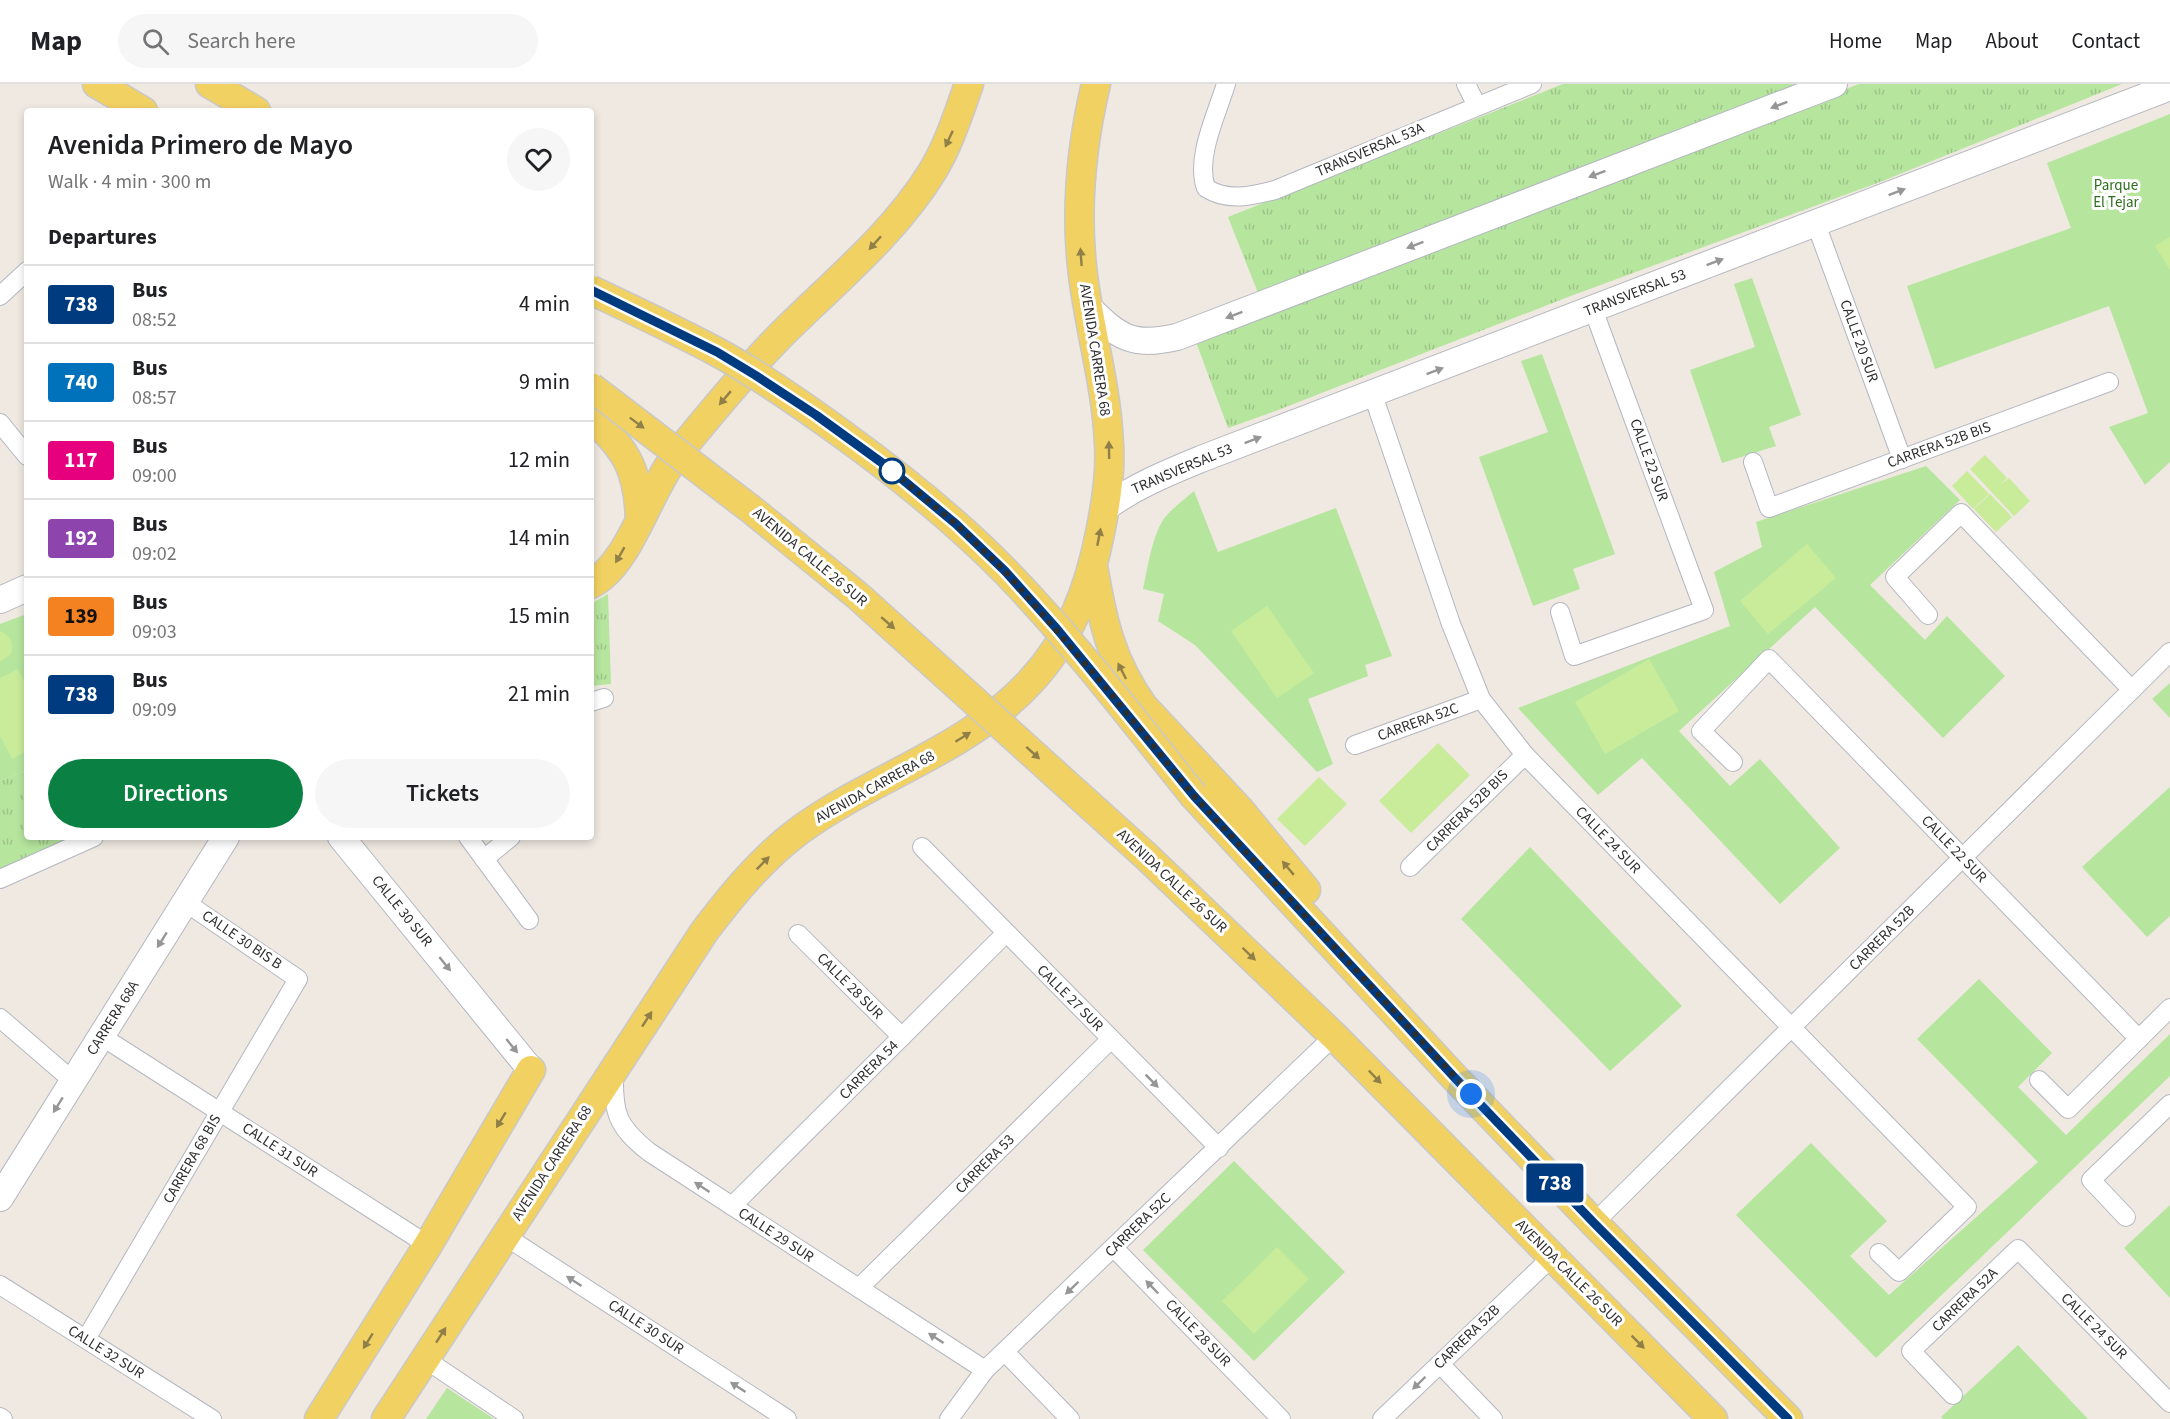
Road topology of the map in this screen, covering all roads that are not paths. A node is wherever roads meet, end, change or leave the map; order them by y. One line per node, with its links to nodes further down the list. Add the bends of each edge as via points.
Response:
1 (97, 84): 11 (main road)
2 (210, 84): 12 (main road)
3 (969, 84): 28 (main road, one-way to 28, via 948,142 913,199 844,275 748,370 670,464)
4 (1096, 84): 17 (main road, AVENIDA CARRERA 68, one-way to 4, via 1079,221 1080,172)
5 (1226, 84): 10 (street, TRANSVERSAL 53A, via 1204,154 1203,179 1206,188 1228,197 1275,190)
6 (1466, 84): 10 (street)
7 (1532, 84): 10 (street, TRANSVERSAL 53A)
8 (1834, 84): 17 (street, one-way to 17, via 1177,337 1155,342 1128,338)
9 (2170, 87): 13 (street, TRANSVERSAL 53, one-way to 9)
10 (1477, 106)
11 (138, 108)
12 (251, 108)
13 (1816, 224): 18 (street, TRANSVERSAL 53, one-way to 13); 25 (street, CALLE 20 SUR)
14 (24, 274): 16 (street)
15 (594, 291): 66 (main road, bridge, via 755,375 816,415 956,524 1005,571 1194,796)
16 (0, 296)
17 (1087, 306): 27 (main road, AVENIDA CARRERA 68, one-way to 17, via 1110,446)
18 (1593, 309): 21 (street, TRANSVERSAL 53, one-way to 18); 33 (street, CALLE 22 SUR, via 1704,610 1574,656)
19 (2109, 382): 25 (street, CARRERA 52B BIS)
20 (594, 389): 60 (main road, AVENIDA CALLE 26 SUR, one-way to 60, bridge, via 858,596 1146,856)
21 (1373, 395): 27 (street, TRANSVERSAL 53, one-way to 21, via 1150,480); 37 (street, CALLE 24 SUR, via 1451,624)
22 (594, 420): 28 (main road, via 629,460 638,490)
23 (0, 423): 24 (street)
24 (24, 452)
25 (1902, 459): 26 (street, CARRERA 52B BIS, via 1769,508)
26 (1753, 462)
27 (1105, 508): 29 (main road, AVENIDA CARRERA 68, one-way to 27)
28 (640, 519): 30 (main road, one-way to 30, via 614,564)
29 (1094, 567): 64 (main road, AVENIDA CARRERA 68, one-way to 29, via 704,932 760,864 801,829 947,747 1008,704 1032,681 1072,625); 66 (main road, one-way to 29, via 1239,809 1138,699 1110,646)
30 (594, 581)
31 (24, 589): 32 (street)
32 (0, 600)
33 (1560, 612)
34 (1928, 615): 36 (street, via 1895,577 1961,513)
35 (2170, 652): 36 (street, CARRERA 52B)
36 (2132, 690): 47 (street, CARRERA 52B)
37 (1481, 699): 38 (street, CARRERA 52C); 39 (street, CALLE 24 SUR)
38 (1355, 745)
39 (1525, 754): 49 (street, CARRERA 52B BIS); 58 (street, CALLE 24 SUR)
40 (1732, 762): 47 (street, CALLE 22 SUR, via 1701,730 1769,659)
41 (87, 840): 50 (street)
42 (224, 840): 51 (street, CARRERA 68A)
43 (343, 840): 65 (street, CALLE 30 SUR, one-way to 65)
44 (470, 840): 48 (street)
45 (507, 840): 48 (street)
46 (922, 847): 53 (street, CALLE 27 SUR)
47 (1963, 858): 58 (street, CARRERA 52B); 63 (street, CALLE 22 SUR)
48 (484, 859): 52 (street)
49 (1410, 867)
50 (0, 879)
51 (185, 902): 55 (street, CALLE 30 BIS B); 59 (street, CARRERA 68A, one-way to 59)
52 (529, 920)
53 (1006, 933): 61 (street, CARRERA 54); 62 (street, CALLE 27 SUR)
54 (798, 934): 61 (street, CALLE 28 SUR)
55 (298, 979): 70 (street, CARRERA 68 BIS)
56 (2170, 1008): 63 (street)
57 (0, 1018): 68 (street)
58 (1791, 1027): 75 (street, CARRERA 52B); 80 (street, CALLE 24 SUR, via 1967,1207 1899,1272)
59 (101, 1036): 68 (street, CARRERA 68A); 70 (street, CALLE 31 SUR)
60 (1334, 1036): 71 (street, CARRERA 52C); 81 (main road, AVENIDA CALLE 26 SUR, one-way to 81)
61 (902, 1037): 73 (street, CARRERA 54)
62 (1111, 1039): 71 (street, CALLE 27 SUR, one-way to 71); 83 (street, CARRERA 53)
63 (2139, 1039): 67 (street, via 2068,1109)
64 (614, 1068): 73 (street, CALLE 29 SUR, one-way to 64, via 631,1137 616,1112); 76 (main road, AVENIDA CARRERA 68)
65 (531, 1070): 77 (main road, one-way to 77)
66 (1455, 1078): 75 (main road)
67 (2039, 1080)
68 (73, 1081): 72 (street, CARRERA 68A, one-way to 72)
69 (2170, 1104): 74 (street, via 2091,1180)
70 (219, 1111): 77 (street, CALLE 31 SUR); 84 (street, CARRERA 68 BIS)
71 (1219, 1148): 78 (street, CARRERA 52C)
72 (0, 1198)
73 (732, 1206): 83 (street, CALLE 29 SUR)
74 (2126, 1217)
75 (1594, 1223): 91 (main road)
76 (505, 1236): 86 (main road, AVENIDA CARRERA 68, one-way to 76); 96 (street, CALLE 30 SUR, one-way to 76)
77 (428, 1245): 93 (main road, one-way to 93)
78 (1114, 1248): 85 (street, CARRERA 52C, one-way to 85); 99 (street, CALLE 28 SUR, one-way to 78)
79 (2018, 1249): 89 (street, CARRERA 52A, via 1911,1351); 90 (street, CALLE 24 SUR)
80 (1879, 1253)
81 (1553, 1256): 87 (street, CARRERA 52B); 102 (main road, AVENIDA CALLE 26 SUR, one-way to 102)
82 (0, 1285): 84 (street, CALLE 32 SUR)
83 (859, 1288): 88 (street, CALLE 29 SUR, one-way to 83)
84 (86, 1339): 92 (street, CALLE 32 SUR)
85 (1005, 1352): 88 (street, CARRERA 52C); 98 (street)
86 (425, 1359): 94 (main road, AVENIDA CARRERA 68); 95 (street)
87 (1440, 1364): 100 (street, CARRERA 52B, one-way to 100); 101 (street)
88 (985, 1370): 97 (street, CARRERA 52C)
89 (1953, 1395)
90 (2170, 1403)
91 (1784, 1418)
92 (212, 1419)
93 (319, 1419)
94 (386, 1419)
95 (514, 1419)
96 (787, 1419)
97 (949, 1419)
98 (1070, 1419)
99 (1281, 1419)
100 (1382, 1419)
101 (1493, 1419)
102 (1713, 1419)

